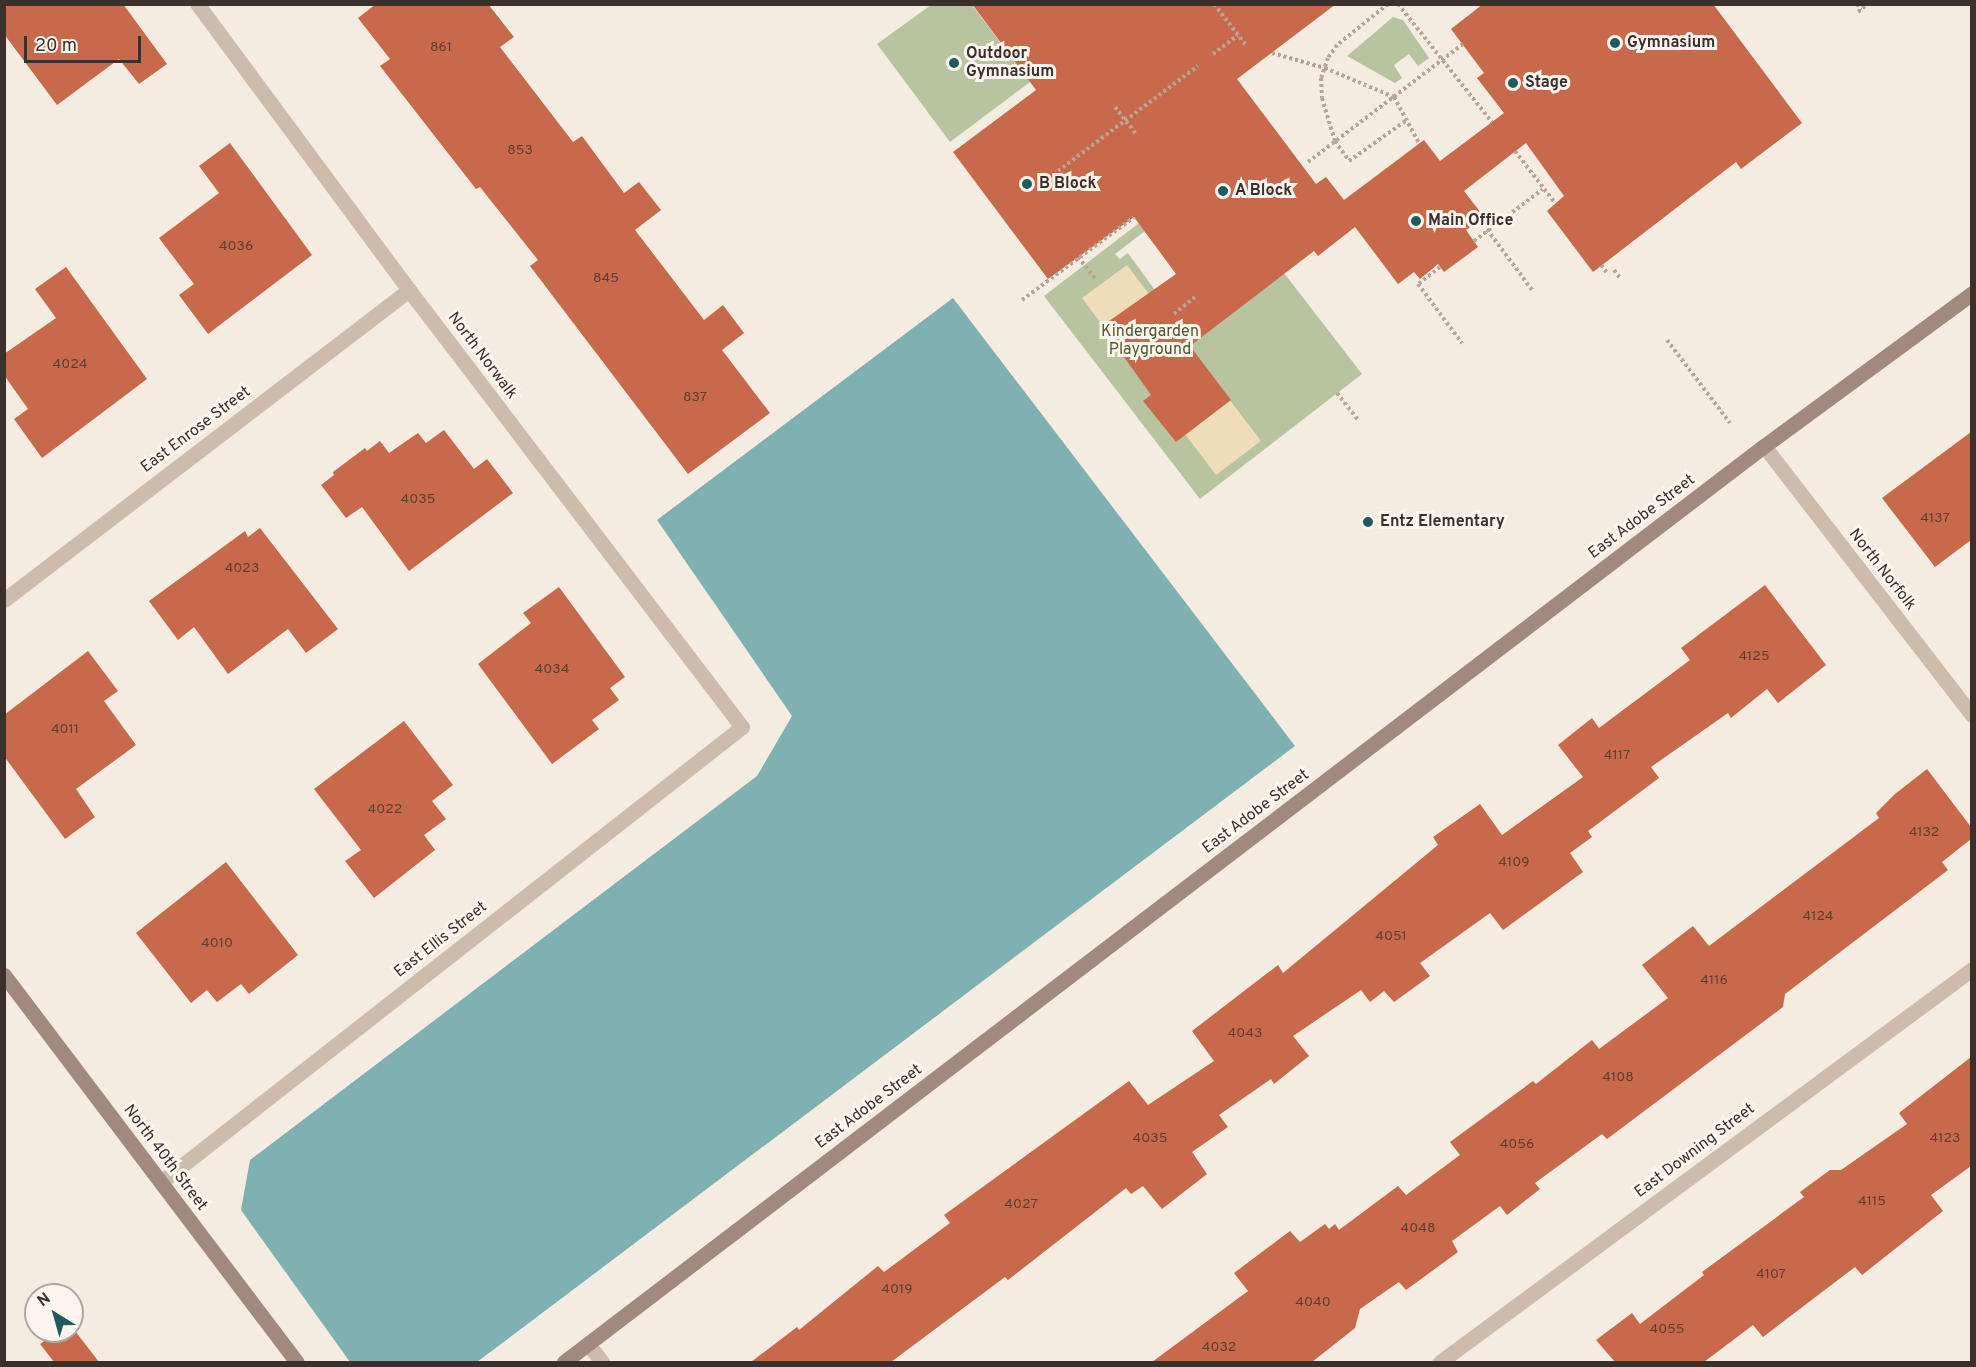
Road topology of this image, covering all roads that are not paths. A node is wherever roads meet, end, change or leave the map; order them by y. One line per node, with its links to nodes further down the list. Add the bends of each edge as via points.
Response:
1 (197, 4): 2 (street, North Norwalk)
2 (409, 290): 5 (street, East Enrose Street); 7 (street, North Norwalk)
3 (1971, 293): 4 (street, East Adobe Street)
4 (1764, 446): 6 (street, North Norfolk); 11 (street, East Adobe Street)
5 (4, 600)
6 (1971, 715)
7 (742, 727): 10 (street, East Ellis Street)
8 (1971, 969): 15 (street, East Downing Street)
9 (4, 975): 10 (street, North 40th Street)
10 (161, 1182): 12 (street, North 40th Street)
11 (588, 1344): 13 (street, East Adobe Street); 14 (street)
12 (297, 1362)
13 (564, 1362)
14 (602, 1362)
15 (1440, 1362)

